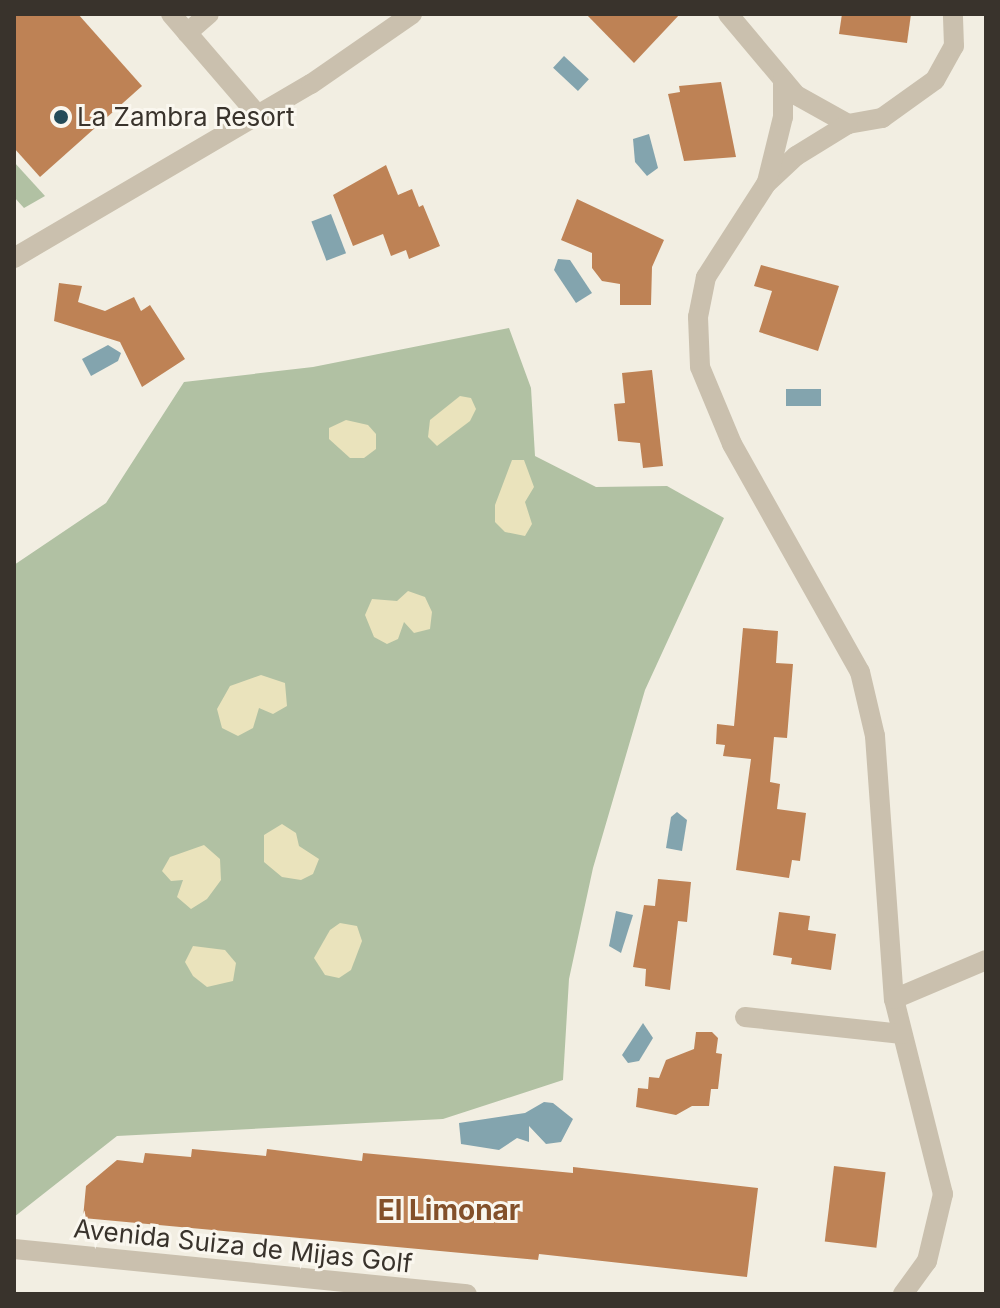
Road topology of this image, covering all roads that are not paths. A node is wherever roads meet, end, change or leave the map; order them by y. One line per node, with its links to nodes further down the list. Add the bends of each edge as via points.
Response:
1 (171, 14): 6 (street)
2 (209, 14): 6 (street)
3 (412, 14): 8 (street)
4 (728, 14): 7 (street)
5 (953, 14): 9 (street, via 954,46 948,63 928,87 882,118)
6 (187, 33): 8 (street)
7 (783, 80): 9 (street, via 806,102); 10 (street, via 783,117)
8 (258, 115): 11 (street)
9 (848, 124): 10 (street, via 796,156)
10 (766, 184): 13 (street, via 706,277 698,317 700,367 732,444 860,672 875,736)
11 (14, 258)
12 (986, 960): 13 (street)
13 (894, 999): 15 (street)
14 (745, 1017): 15 (street)
15 (902, 1034): 18 (street, via 943,1194 927,1261)
16 (14, 1249): 17 (street, Avenida Suiza de Mijas Golf)
17 (467, 1294)
18 (903, 1294)

